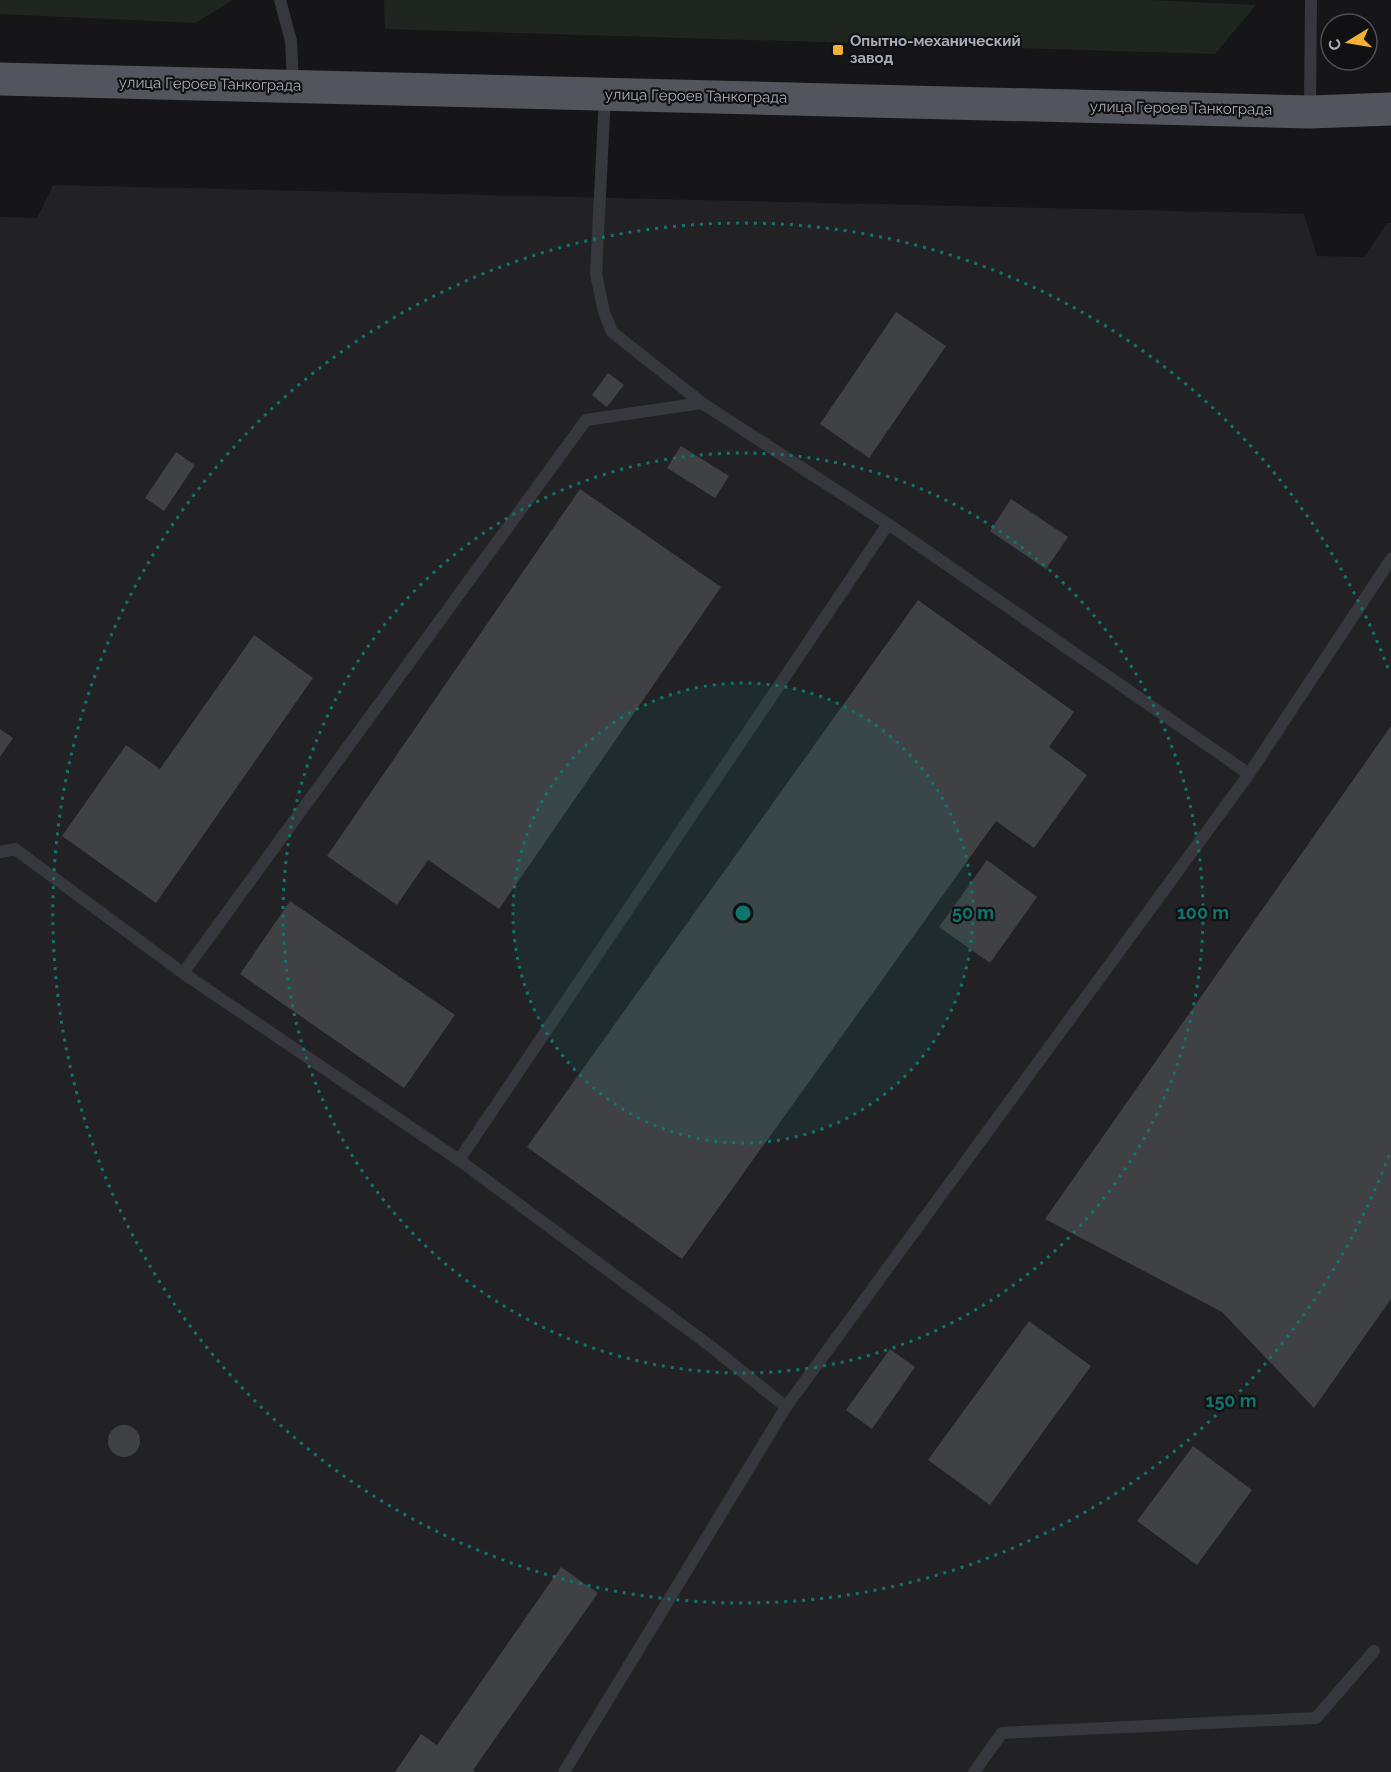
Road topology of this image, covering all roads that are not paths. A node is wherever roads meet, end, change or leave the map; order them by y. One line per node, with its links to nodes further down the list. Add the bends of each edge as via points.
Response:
1 (280, 0): 4 (lane, via 291,41)
2 (1311, 0): 7 (lane)
3 (0, 79): 4 (main road, улица Героев Танкограда)
4 (293, 87): 5 (main road, улица Героев Танкограда)
5 (605, 94): 7 (main road, улица Героев Танкограда); 8 (lane, via 596,274 604,312 612,332)
6 (1391, 110): 7 (main road, улица Героев Танкограда)
7 (1310, 111)
8 (702, 402): 9 (lane); 13 (lane, via 586,420)
9 (888, 524): 11 (lane); 14 (lane)
10 (1391, 559): 11 (lane)
11 (1249, 774): 15 (lane)
12 (0, 852): 13 (lane, via 15,849)
13 (183, 973): 14 (lane)
14 (459, 1160): 15 (lane, via 704,1341)
15 (786, 1407): 17 (lane)
16 (1374, 1651): 18 (lane, via 1316,1718 1002,1733)
17 (564, 1772)
18 (974, 1772)

